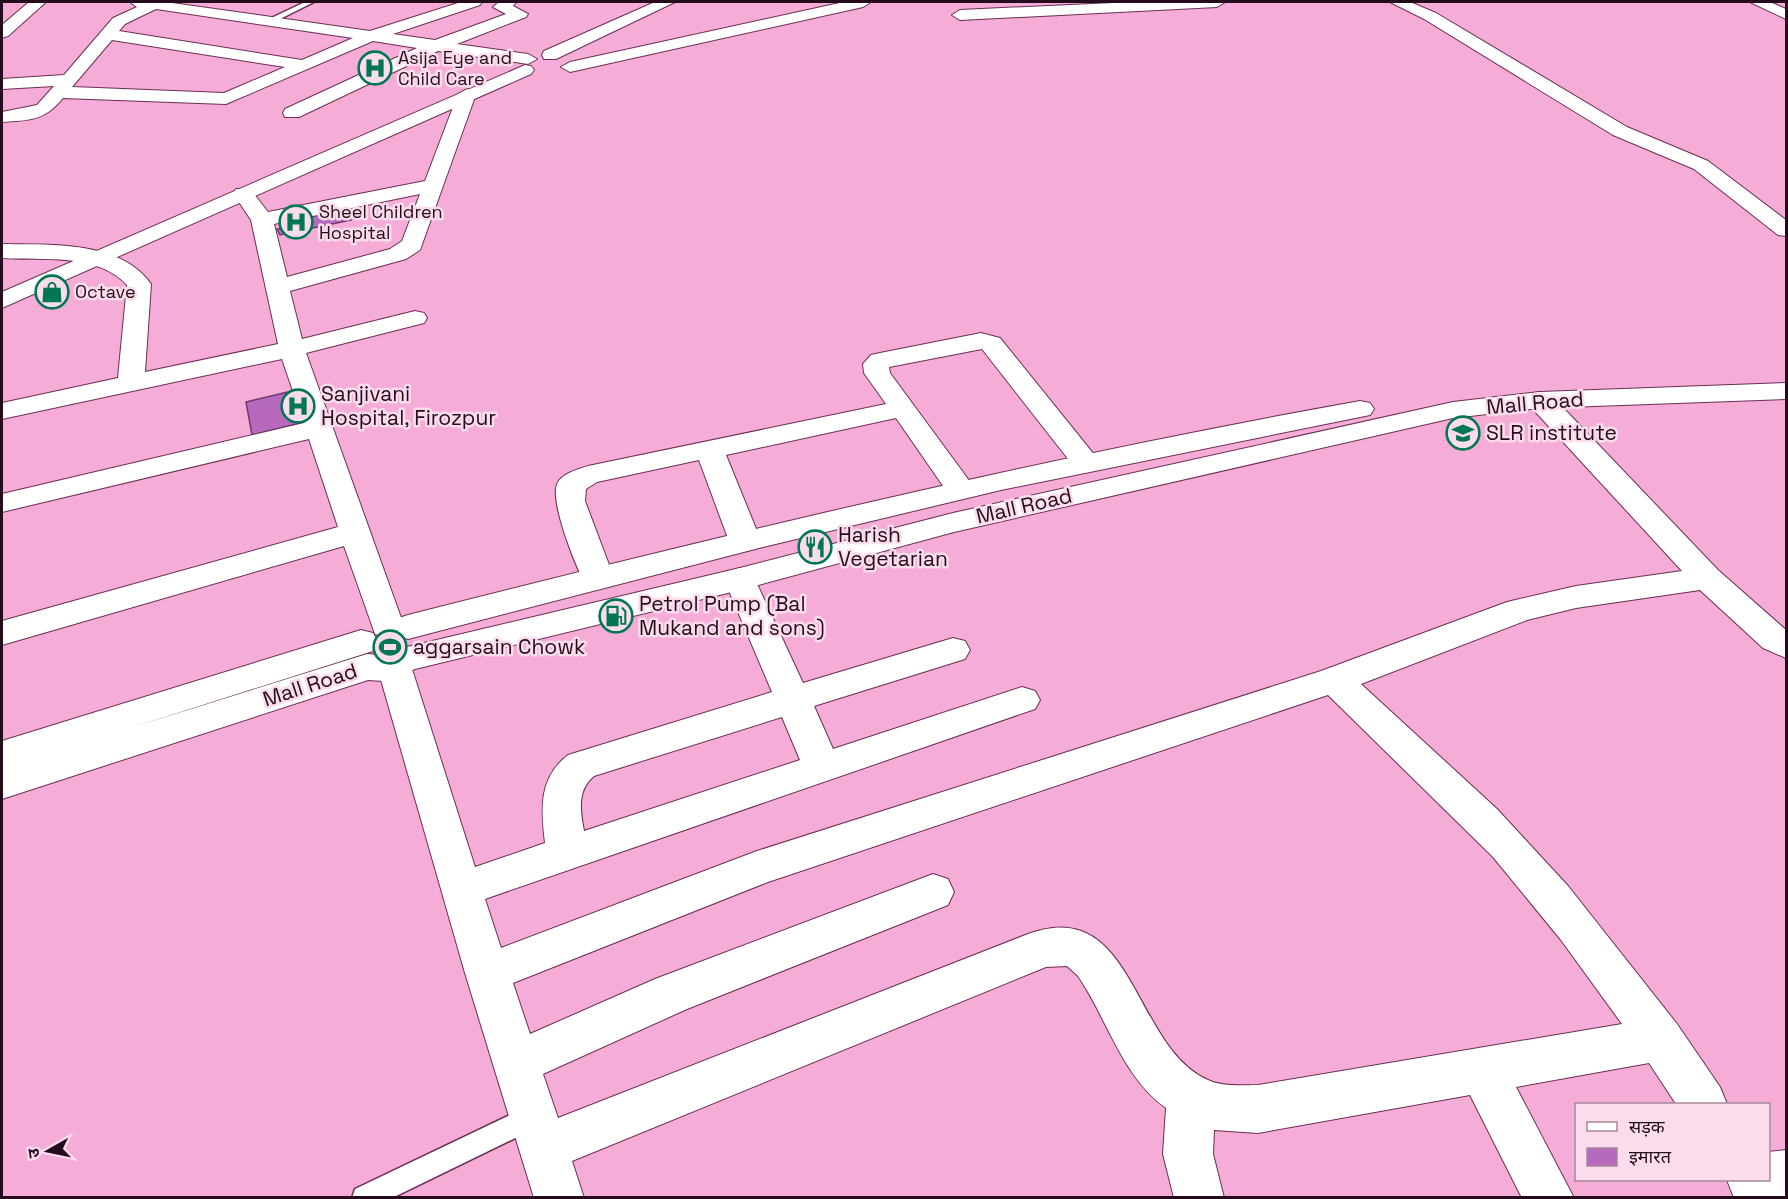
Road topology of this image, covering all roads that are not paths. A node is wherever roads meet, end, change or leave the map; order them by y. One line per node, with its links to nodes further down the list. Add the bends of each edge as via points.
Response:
1 (38, 2): 16 (main road)
2 (137, 2): 11 (main road)
3 (310, 2): 15 (lane)
4 (475, 2): 18 (main road)
5 (509, 2): 19 (main road, via 501,7 520,14)
6 (667, 2): 21 (main road)
7 (863, 2): 24 (main road)
8 (1217, 2): 12 (main road)
9 (1398, 2): 36 (main road, via 1430,16 1620,131 1701,165)
10 (1758, 2): 13 (main road)
11 (159, 3): 15 (main road); 17 (main road, via 124,17)
12 (1144, 3): 14 (main road)
13 (1786, 14)
14 (960, 15)
15 (269, 21): 18 (main road)
16 (2, 33)
17 (106, 34): 20 (main road); 28 (main road)
18 (372, 36): 19 (main road); 23 (main road)
19 (435, 46): 25 (main road); 31 (main road)
20 (202, 49): 22 (main road); 23 (main road)
21 (550, 55): 24 (main road, via 571,58 574,64); 25 (main road)
22 (190, 65)
23 (303, 65): 30 (main road, via 232,98)
24 (570, 67): 25 (main road)
25 (535, 69): 29 (main road)
26 (178, 81): 30 (main road)
27 (2, 84): 28 (main road)
28 (64, 86): 30 (main road); 32 (main road, via 49,105 37,112)
29 (467, 94): 33 (main road); 34 (main road)
30 (165, 97)
31 (291, 113)
32 (2, 117)
33 (434, 185): 35 (main road); 39 (main road, via 412,245 405,251)
34 (243, 193): 35 (main road); 38 (main road)
35 (262, 220): 39 (main road)
36 (1786, 231)
37 (2, 251): 38 (main road)
38 (98, 257): 40 (main road); 44 (main road, via 128,271 139,284)
39 (278, 287): 42 (main road)
40 (2, 301)
41 (415, 318): 42 (main road)
42 (292, 349): 44 (main road); 49 (main road)
43 (1786, 373): 51 (main road, via 1623,379 1440,396 1268,425)
44 (131, 384): 48 (main road)
45 (1786, 391): 46 (main road, Mall Road)
46 (1540, 400): 57 (main road); 58 (main road, Mall Road, via 1453,410 952,523)
47 (901, 409): 50 (main road); 51 (main road, via 877,373 876,364 981,341 991,344); 52 (main road)
48 (2, 411)
49 (320, 428): 53 (main road); 54 (main road)
50 (709, 449): 55 (main road); 56 (main road, via 588,475 571,485 570,501)
51 (1086, 463): 52 (main road)
52 (961, 490): 55 (main road)
53 (2, 503)
54 (354, 533): 59 (main road); 61 (main road)
55 (745, 541): 56 (main road)
56 (598, 578): 61 (main road)
57 (1707, 578): 60 (main road); 63 (main road, via 1576,597 1519,610)
58 (740, 579): 61 (main road, Mall Road); 64 (main road)
59 (2, 633)
60 (1786, 646)
61 (387, 648): 66 (main road); 68 (main road, Mall Road); 70 (main road)
62 (953, 650): 64 (main road)
63 (1334, 680): 72 (main road, via 757,868); 73 (main road, via 1528,869 1597,952)
64 (794, 699): 67 (main road); 69 (main road, via 571,771 561,795)
65 (1022, 700): 67 (main road)
66 (2, 755)
67 (822, 767): 69 (main road)
68 (2, 784)
69 (567, 854): 70 (main road)
70 (461, 889): 72 (main road)
71 (933, 892): 74 (main road, via 671,994)
72 (487, 973): 74 (main road)
73 (1661, 1039): 75 (main road); 77 (main road)
74 (516, 1063): 78 (main road)
75 (1481, 1069): 76 (main road, via 1258,1109 1222,1109); 85 (main road)
76 (1191, 1097): 78 (main road, via 1168,1078 1140,1040 1092,960 1077,949 1061,946 1043,948); 84 (main road, via 1188,1154)
77 (1702, 1103)
78 (539, 1132): 82 (lane); 83 (main road)
79 (1786, 1175): 80 (main road)
80 (1770, 1177)
81 (1753, 1181): 86 (main road)
82 (364, 1197)
83 (559, 1197)
84 (1199, 1197)
85 (1549, 1197)
86 (1763, 1197)

